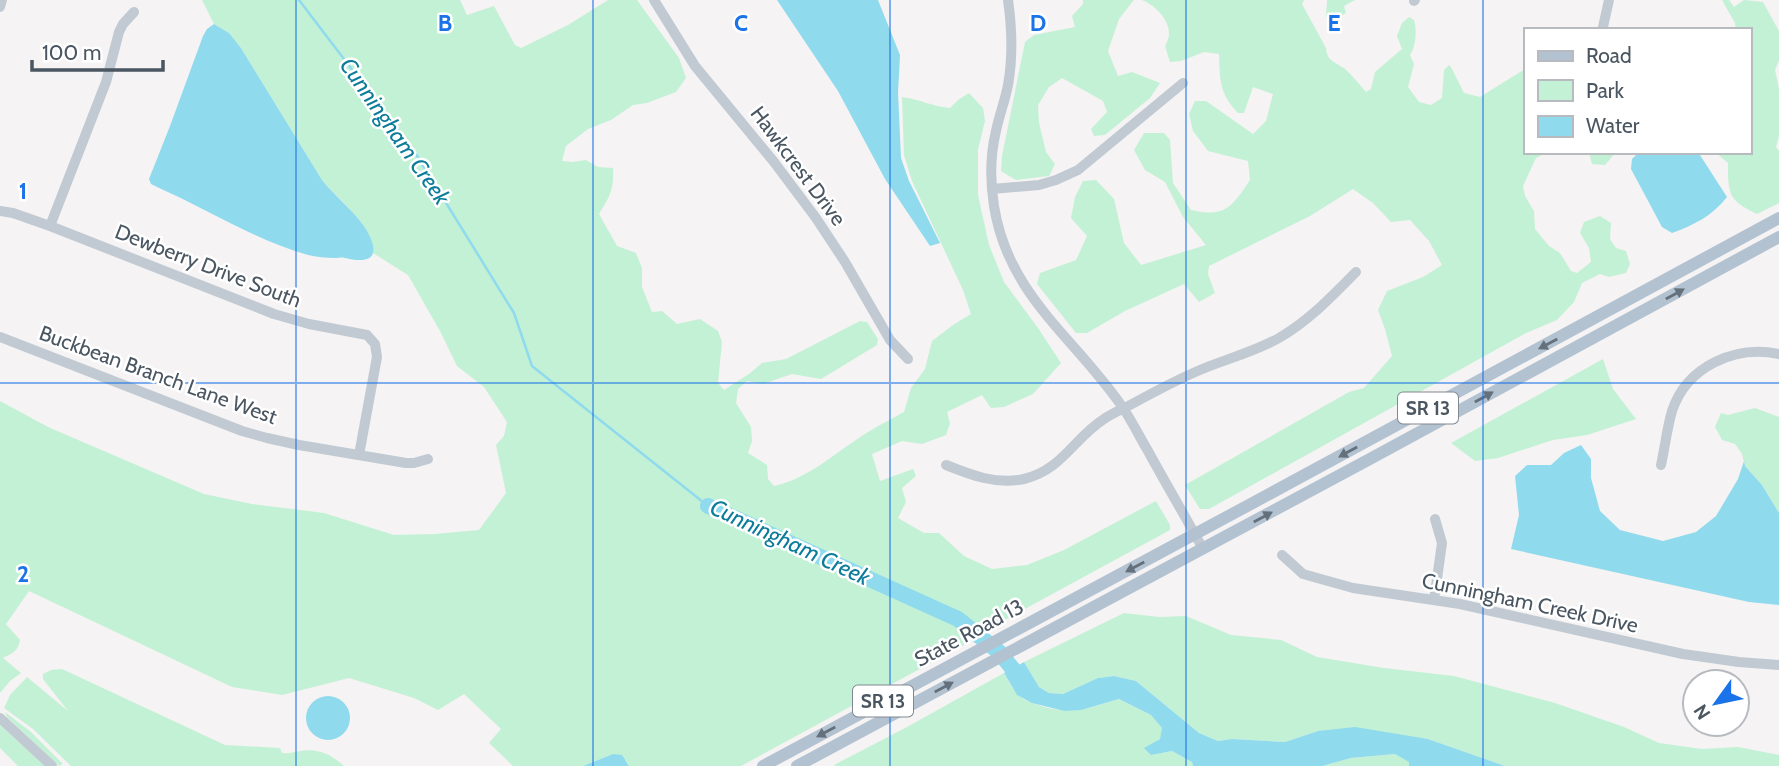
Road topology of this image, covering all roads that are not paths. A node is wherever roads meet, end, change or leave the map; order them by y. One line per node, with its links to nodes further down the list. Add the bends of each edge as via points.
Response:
1 (2, 0): 5 (street)
2 (654, 0): 19 (street, Hawkcrest Drive, via 695,66 816,218 890,340)
3 (1008, 0): 9 (street, via 1011,59 992,152)
4 (1609, 0): 7 (street)
5 (0, 7)
6 (134, 12): 12 (street, via 122,24 106,82)
7 (1603, 27)
8 (1183, 83): 9 (street, via 1078,170 1039,185)
9 (992, 189): 20 (street, via 1003,243 1025,288)
10 (0, 211): 12 (street, Dewberry Drive South)
11 (1779, 218): 15 (main road, SR 13)
12 (50, 226): 21 (street, Dewberry Drive South, via 274,314 367,335 377,356)
13 (1779, 237): 16 (main road, SR 13, one-way to 13)
14 (1356, 272): 20 (street, via 1317,311 1281,337 1167,384)
15 (1608, 311): 16 (main road); 26 (main road, SR 13, one-way to 26)
16 (1615, 326): 27 (main road, SR 13, one-way to 16)
17 (0, 337): 21 (street, Buckbean Branch Lane West, via 242,431)
18 (1779, 354): 24 (street, via 1732,355 1697,374 1672,411)
19 (908, 359)
20 (1124, 408): 23 (street, via 1036,475 993,480); 26 (street)
21 (359, 455): 22 (street, Buckbean Branch Lane West, via 406,463)
22 (428, 459)
23 (946, 465)
24 (1661, 465)
25 (1435, 519): 29 (street, via 1442,543)
26 (1195, 535): 27 (street); 33 (main road, State Road 13 / SR 13, one-way to 33)
27 (1203, 549): 34 (main road, State Road 13 / SR 13, one-way to 27)
28 (1282, 555): 29 (street, Cunningham Creek Drive, via 1303,575 1378,593)
29 (1434, 600): 30 (street, Cunningham Creek Drive, via 1683,654)
30 (1779, 665)
31 (0, 718): 32 (street)
32 (52, 766)
33 (763, 766)
34 (797, 766)

